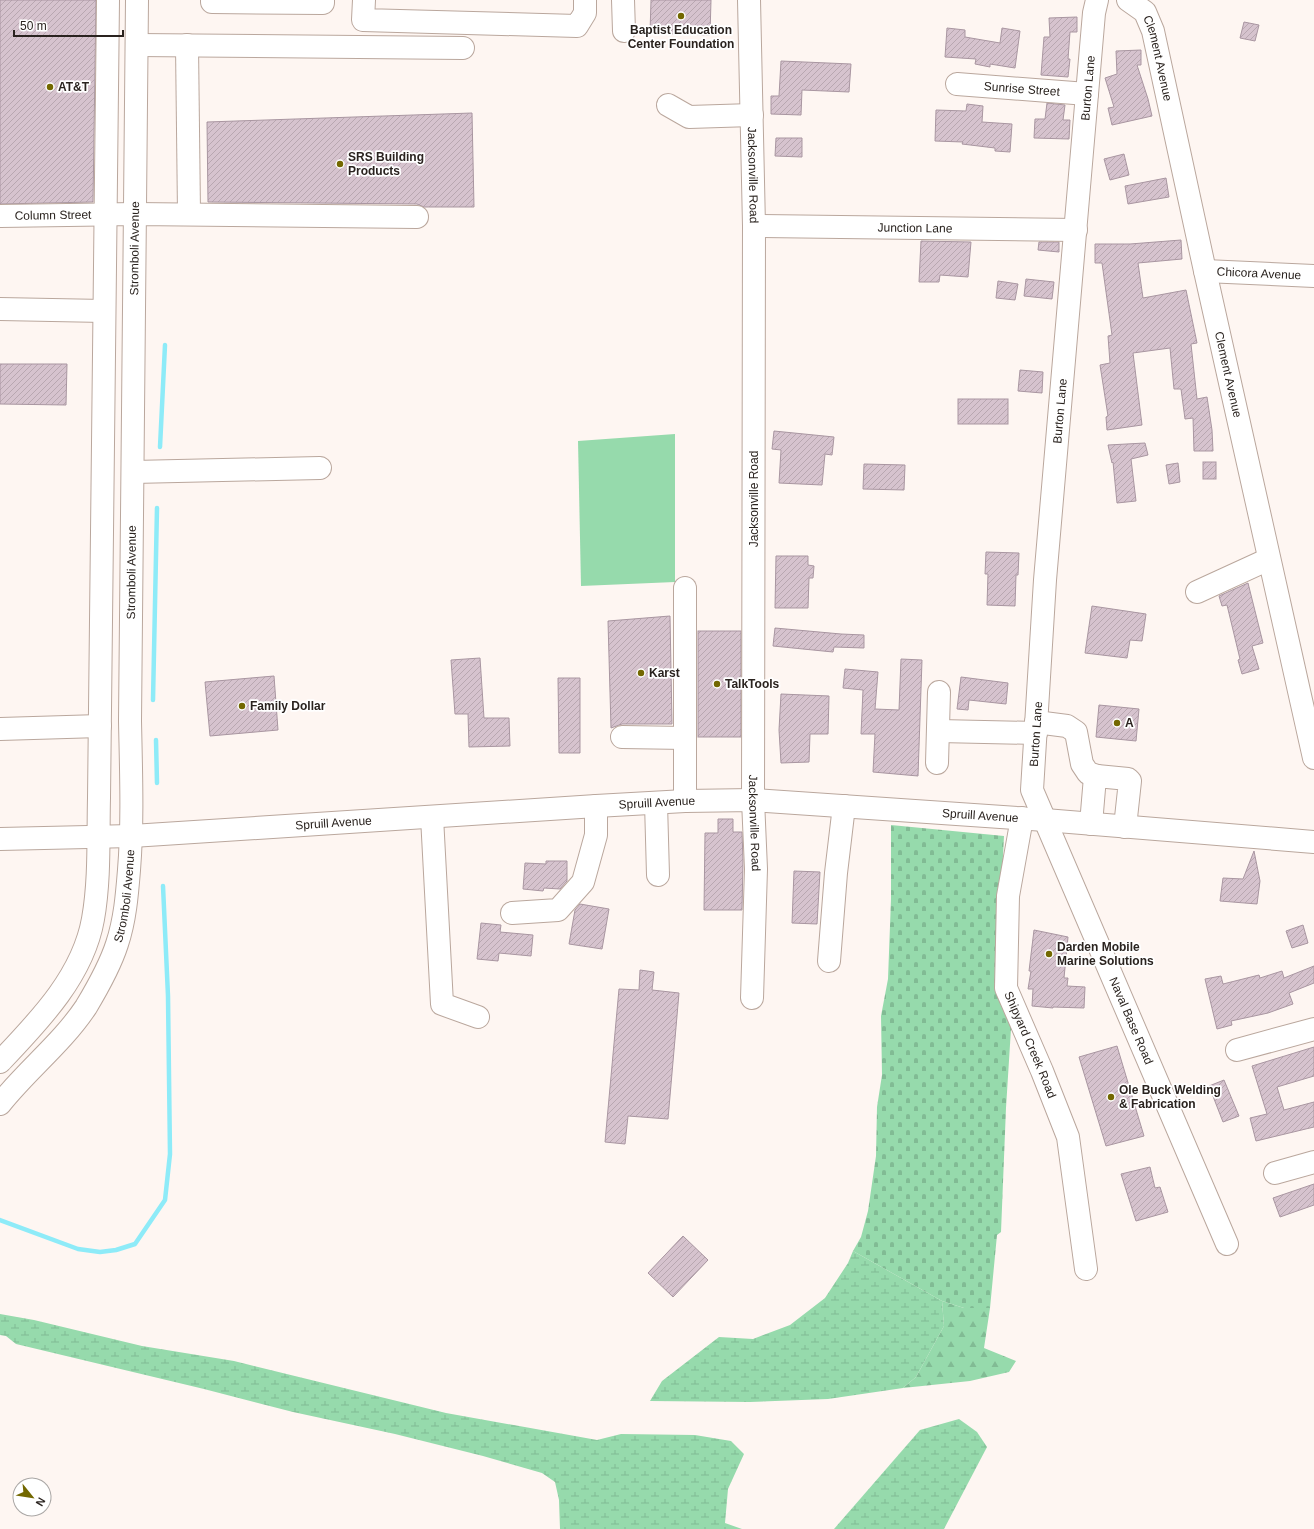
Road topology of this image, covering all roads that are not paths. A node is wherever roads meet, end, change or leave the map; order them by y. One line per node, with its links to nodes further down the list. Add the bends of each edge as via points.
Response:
1 (108, 0): 21 (street)
2 (137, 0): 12 (street, Stromboli Avenue)
3 (212, 0): 4 (street, via 323,3)
4 (324, 0)
5 (364, 0): 6 (street, via 363,20 578,26 585,13)
6 (585, 0)
7 (623, 0): 11 (street)
8 (749, 0): 18 (street, Jacksonville Road)
9 (1096, 0): 16 (street, Burton Lane)
10 (1128, 0): 26 (street, Clement Avenue, via 1145,12 1153,31)
11 (624, 31)
12 (137, 45): 13 (street); 19 (street, Stromboli Avenue)
13 (187, 46): 14 (street); 20 (street)
14 (463, 48)
15 (957, 84): 16 (street, Sunrise Street)
16 (1087, 94): 25 (street, Burton Lane)
17 (668, 105): 18 (street, via 689,117)
18 (752, 115): 24 (street, Jacksonville Road)
19 (136, 214): 20 (street, Column Street); 21 (street, Column Street); 31 (street, Stromboli Avenue)
20 (189, 214): 23 (street, Column Street)
21 (105, 215): 22 (street, Column Street); 29 (street)
22 (0, 216)
23 (417, 217)
24 (754, 226): 25 (street, Junction Lane); 45 (street, Jacksonville Road)
25 (1076, 230): 37 (street, Burton Lane, via 1045,580)
26 (1205, 271): 27 (street, Chicora Avenue); 32 (street, Clement Avenue)
27 (1314, 276)
28 (0, 309): 29 (street)
29 (104, 311): 36 (street)
30 (320, 468): 31 (street)
31 (133, 472): 56 (street, Stromboli Avenue, via 130,721)
32 (1269, 559): 34 (street); 42 (street, Clement Avenue)
33 (685, 588): 41 (street)
34 (1197, 592)
35 (939, 692): 39 (street)
36 (100, 726): 38 (street); 55 (street)
37 (1036, 727): 39 (street); 44 (street, via 1067,726 1076,732 1082,764 1088,773); 52 (street, Burton Lane, via 1032,790)
38 (0, 729)
39 (939, 731): 43 (street)
40 (622, 737): 41 (street)
41 (685, 738): 46 (street)
42 (1313, 753)
43 (937, 763)
44 (1097, 776): 53 (street); 54 (street, via 1130,781)
45 (752, 800): 46 (street, Spruill Avenue); 49 (street, Spruill Avenue); 62 (street, Jacksonville Road, via 756,870)
46 (685, 801): 47 (street, Spruill Avenue)
47 (656, 803): 48 (street, Spruill Avenue); 59 (street)
48 (596, 806): 50 (street, Spruill Avenue); 60 (street, via 596,835 583,882 558,910)
49 (844, 806): 51 (street, Spruill Avenue); 61 (street)
50 (432, 817): 56 (street, Spruill Avenue); 63 (street, via 442,1004)
51 (1022, 818): 52 (street, Spruill Avenue); 71 (street, Shipyard Creek Road, via 1008,896 1006,988 1068,1137)
52 (1045, 820): 53 (street, Spruill Avenue); 70 (street, Naval Base Road)
53 (1091, 824): 54 (street, Spruill Avenue)
54 (1125, 827): 58 (street, Spruill Avenue)
55 (98, 836): 56 (street, Spruill Avenue); 57 (street, Spruill Avenue); 66 (street, via 96,893 93,919 86,944 62,990)
56 (132, 836): 67 (street, Stromboli Avenue, via 124,914 117,944 103,976 86,1006 68,1030)
57 (0, 839)
58 (1314, 842)
59 (658, 875)
60 (512, 913)
61 (829, 961)
62 (752, 998)
63 (478, 1017)
64 (1314, 1029): 65 (street)
65 (1237, 1050)
66 (0, 1062)
67 (0, 1104)
68 (1314, 1162): 69 (street)
69 (1275, 1173)
70 (1227, 1244)
71 (1086, 1269)

